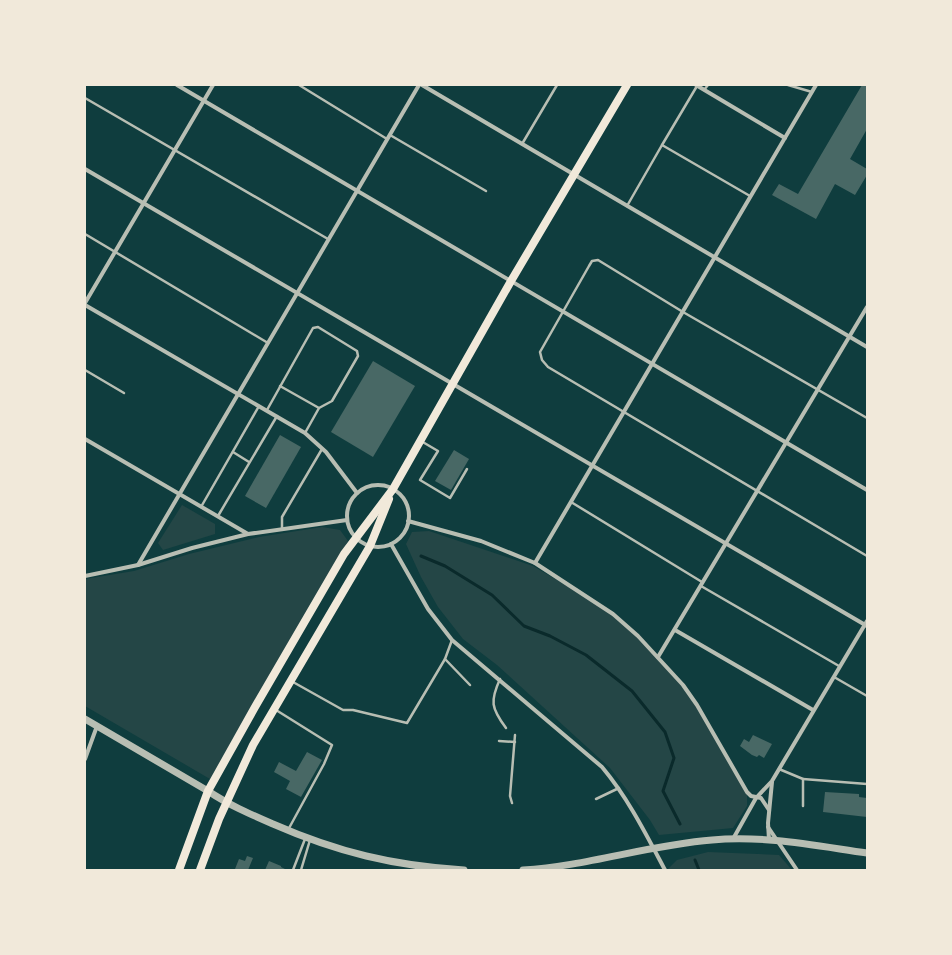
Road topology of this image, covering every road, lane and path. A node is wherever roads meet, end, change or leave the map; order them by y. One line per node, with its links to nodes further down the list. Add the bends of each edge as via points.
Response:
1 (177, 85): 14 (street)
2 (213, 85): 14 (street)
3 (299, 85): 15 (lane)
4 (420, 85): 15 (street); 17 (street)
5 (557, 85): 17 (lane)
6 (627, 85): 21 (main road)
7 (696, 85): 11 (street); 18 (lane)
8 (708, 85): 11 (lane)
9 (788, 85): 12 (lane)
10 (816, 85): 12 (street)
11 (704, 90): 16 (street)
12 (812, 92): 16 (street)
13 (85, 98): 19 (lane)
14 (204, 101): 19 (street); 22 (street)
15 (389, 137): 22 (street); 23 (lane)
16 (785, 138): 24 (street)
17 (522, 144): 21 (street)
18 (662, 145): 24 (lane); 26 (lane)
19 (175, 150): 25 (street); 28 (lane)
20 (85, 169): 25 (street)
21 (574, 174): 26 (street); 31 (main road)
22 (358, 191): 28 (street); 31 (street)
23 (486, 191)
24 (751, 196): 30 (street)
25 (144, 203): 29 (street); 32 (street)
26 (627, 206): 30 (street)
27 (85, 234): 29 (lane)
28 (329, 240): 32 (street)
29 (115, 251): 33 (street); 38 (lane)
30 (715, 258): 36 (street); 37 (street)
31 (511, 281): 35 (street); 42 (main road)
32 (298, 293): 38 (street); 42 (street)
33 (85, 304): 46 (street)
34 (867, 307): 37 (street)
35 (563, 311): 36 (lane, via 592,261 598,260); 40 (street); 50 (lane, via 540,352 542,360 548,367)
36 (683, 312): 40 (street); 44 (lane)
37 (849, 337): 39 (street); 44 (street)
38 (268, 342): 46 (street)
39 (867, 347)
40 (652, 364): 50 (street); 56 (street)
41 (85, 370): 45 (lane)
42 (452, 384): 55 (main road); 60 (street)
43 (280, 386): 48 (lane); 48 (lane, via 313,328 318,327 357,351 358,356 332,401); 49 (lane)
44 (818, 390): 52 (lane); 56 (street)
45 (124, 393)
46 (238, 394): 47 (street); 66 (street)
47 (259, 406): 49 (street); 58 (lane)
48 (319, 408): 53 (lane)
49 (267, 410): 51 (street)
50 (624, 412): 60 (street); 64 (lane)
51 (276, 416): 53 (street); 59 (lane)
52 (867, 418)
53 (305, 433): 57 (street)
54 (85, 439): 66 (street)
55 (421, 440): 61 (lane, via 438,450 420,480 450,498); 62 (main road)
56 (786, 442): 63 (street); 64 (street)
57 (322, 448): 65 (street); 72 (lane, via 282,517)
58 (233, 452): 59 (lane); 68 (lane)
59 (249, 462): 69 (lane)
60 (592, 466): 67 (street); 76 (street)
61 (467, 469)
62 (393, 489): 65 (street, via 374,486); 71 (street, via 405,503); 74 (main road); 77 (main road)
63 (867, 490)
64 (757, 491): 76 (street); 78 (lane)
65 (357, 493): 70 (street, via 349,506)
66 (180, 494): 68 (street); 80 (street)
67 (571, 502): 79 (street); 82 (lane)
68 (201, 507): 69 (street)
69 (218, 517): 73 (street)
70 (347, 520): 72 (street); 74 (street)
71 (408, 520): 75 (street, via 402,534); 79 (street, via 481,541)
72 (282, 530): 73 (street)
73 (248, 534): 80 (street)
74 (356, 537): 77 (street); 108 (main road, via 340,560)
75 (391, 544): 77 (street); 85 (street, via 428,609)
76 (726, 544): 82 (street); 83 (street)
77 (370, 546): 91 (main road)
78 (867, 556)
79 (535, 563): 86 (street, via 613,614)
80 (138, 565): 81 (street)
81 (85, 576)
82 (702, 584): 84 (street); 88 (lane)
83 (866, 624): 88 (street)
84 (675, 630): 86 (street); 95 (street)
85 (452, 640): 87 (lane); 90 (street)
86 (658, 657): 109 (street, via 697,705 747,792)
87 (445, 659): 91 (lane, via 407,723 343,710); 92 (lane)
88 (839, 666): 89 (street)
89 (834, 677): 93 (lane); 95 (street)
90 (500, 679): 98 (lane, via 492,695 492,704 499,720); 107 (street, via 594,759)
91 (291, 680): 94 (main road)
92 (470, 685)
93 (867, 696)
94 (274, 708): 112 (main road, via 253,745); 116 (lane, via 332,745)
95 (813, 710): 103 (street)
96 (85, 719): 97 (street)
97 (97, 726): 102 (street); 108 (street)
98 (506, 728)
99 (516, 735): 101 (lane)
100 (499, 741): 101 (lane)
101 (515, 742): 111 (lane, via 510,796)
102 (85, 759)
103 (780, 769): 104 (lane); 105 (street)
104 (803, 779): 106 (lane); 113 (lane)
105 (772, 781): 109 (street); 114 (street)
106 (867, 784)
107 (619, 788): 110 (lane); 120 (street)
108 (208, 791): 112 (street); 122 (main road)
109 (756, 798): 114 (street, via 761,798); 118 (street)
110 (596, 799)
111 (512, 803)
112 (227, 804): 116 (street); 123 (main road)
113 (803, 806)
114 (769, 810): 115 (street)
115 (768, 827): 119 (street); 119 (street)
116 (288, 831): 117 (street)
117 (308, 839): 124 (lane); 125 (lane); 126 (street, via 374,859)
118 (733, 839): 119 (street); 120 (street, via 697,841)
119 (773, 841): 121 (street); 130 (street)
120 (653, 848): 128 (street, via 573,864); 129 (street)
121 (867, 853)
122 (179, 870)
123 (200, 870)
124 (293, 870)
125 (300, 870)
126 (448, 870): 127 (street)
127 (464, 870)
128 (523, 870)
129 (665, 870)
130 (797, 870)

